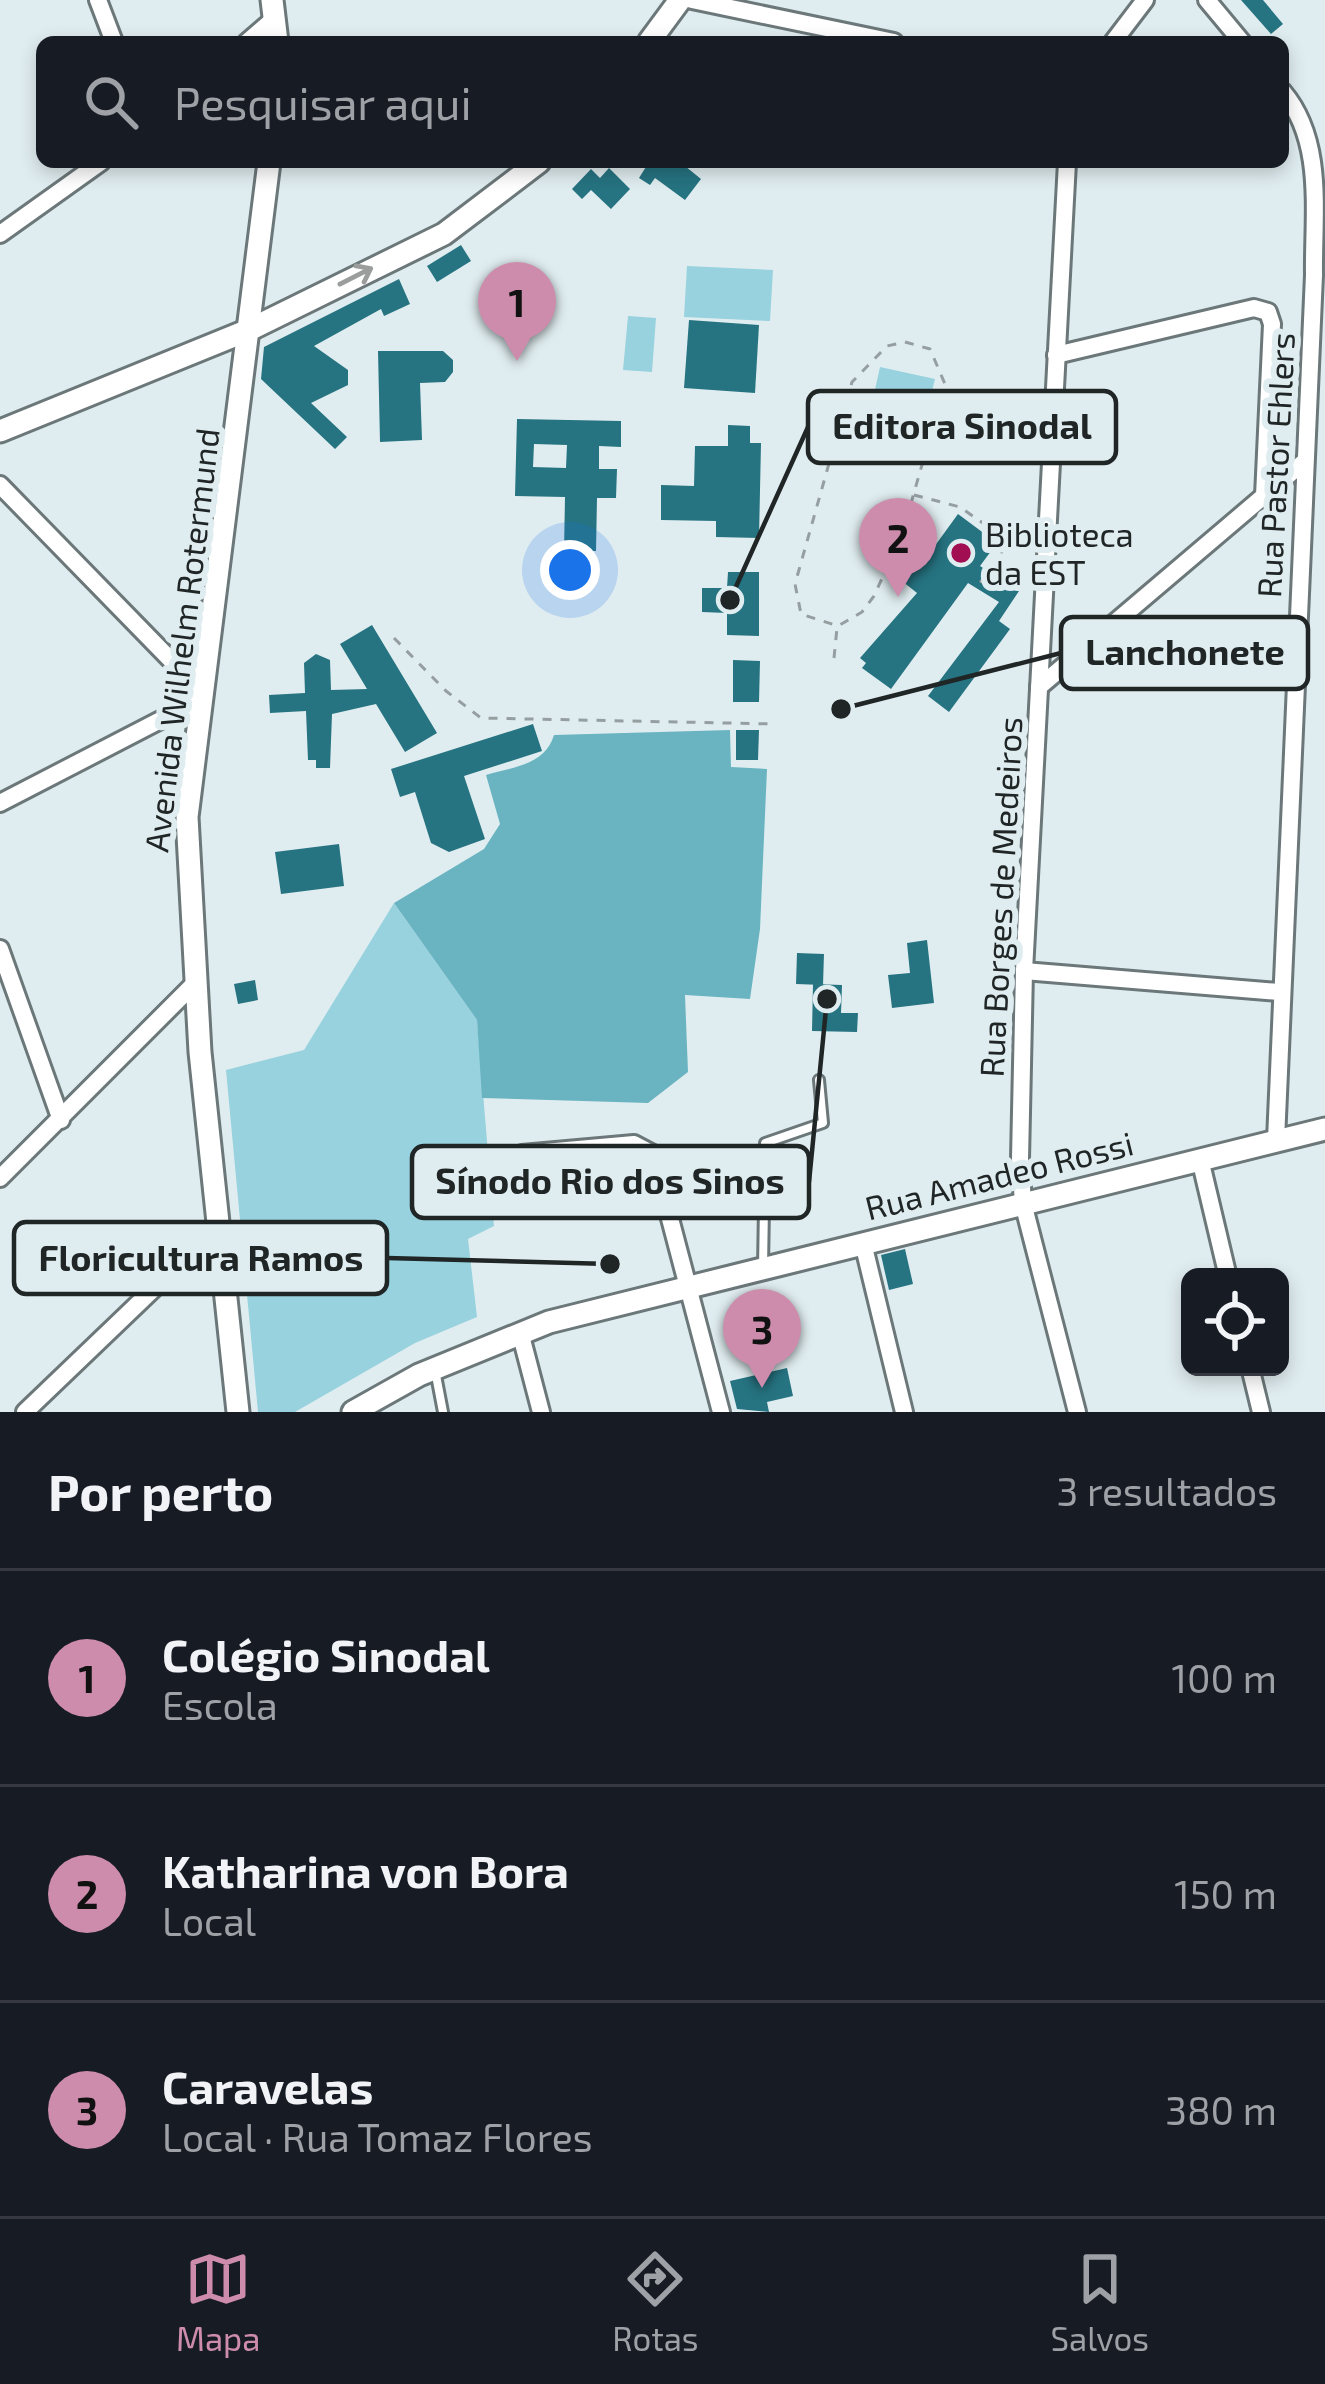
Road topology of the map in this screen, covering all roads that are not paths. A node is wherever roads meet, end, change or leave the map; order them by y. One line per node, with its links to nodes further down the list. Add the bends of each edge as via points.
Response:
1 (98, 0): 7 (street)
2 (680, 0): 9 (street)
3 (692, 0): 10 (street)
4 (1145, 0): 11 (street)
5 (1208, 0): 12 (street)
6 (274, 8): 8 (street)
7 (112, 36)
8 (252, 36)
9 (653, 36)
10 (865, 36)
11 (1118, 36)
12 (1237, 36)
13 (1289, 99): 22 (street, Rua Pastor Ehlers, via 1312,153)
14 (93, 168): 18 (street)
15 (268, 168): 19 (street, Avenida Wilhelm Rotermund)
16 (531, 168): 19 (street, one-way to 16, via 444,234)
17 (1067, 168): 20 (street, Rua Borges de Medeiros)
18 (0, 234)
19 (251, 329): 21 (street); 26 (street, Avenida Wilhelm Rotermund)
20 (1056, 355): 24 (street, via 1255,308 1268,312); 25 (street, Rua Borges de Medeiros)
21 (0, 430)
22 (1305, 461): 24 (street); 31 (street, Rua Pastor Ehlers)
23 (0, 485): 26 (street)
24 (1264, 496): 25 (street)
25 (1039, 687): 29 (street, Rua Borges de Medeiros)
26 (202, 695): 27 (street); 30 (street, Avenida Wilhelm Rotermund, via 187,817)
27 (0, 803)
28 (0, 949): 33 (street)
29 (1024, 971): 31 (street); 39 (street, Rua Borges de Medeiros)
30 (195, 983): 33 (street); 40 (street, Avenida Wilhelm Rotermund)
31 (1279, 992): 35 (street, Rua Pastor Ehlers)
32 (819, 1080): 43 (lane, via 823,1123 765,1143)
33 (61, 1120): 38 (street)
34 (1325, 1129): 35 (street, Rua Amadeo Rossi)
35 (1276, 1140): 37 (street, Rua Amadeo Rossi)
36 (521, 1154): 44 (street, via 634,1144 653,1154)
37 (1200, 1160): 39 (street, Rua Amadeo Rossi); 42 (street)
38 (0, 1178)
39 (1023, 1203): 41 (street, Rua Amadeo Rossi); 55 (street, Rua Borges de Medeiros)
40 (216, 1229): 48 (street); 49 (street, Avenida Wilhelm Rotermund)
41 (863, 1243): 43 (street, Rua Amadeo Rossi); 54 (street)
42 (1226, 1268)
43 (763, 1269): 44 (street, Rua Amadeo Rossi)
44 (691, 1286): 45 (street, Rua Amadeo Rossi); 53 (street)
45 (520, 1332): 46 (street, Rua Amadeo Rossi); 52 (street)
46 (434, 1369): 50 (street, Rua Amadeo Rossi); 51 (lane)
47 (1252, 1376): 56 (street)
48 (25, 1412)
49 (238, 1412)
50 (352, 1412)
51 (443, 1412)
52 (541, 1412)
53 (722, 1412)
54 (904, 1412)
55 (1077, 1412)
56 (1261, 1412)

